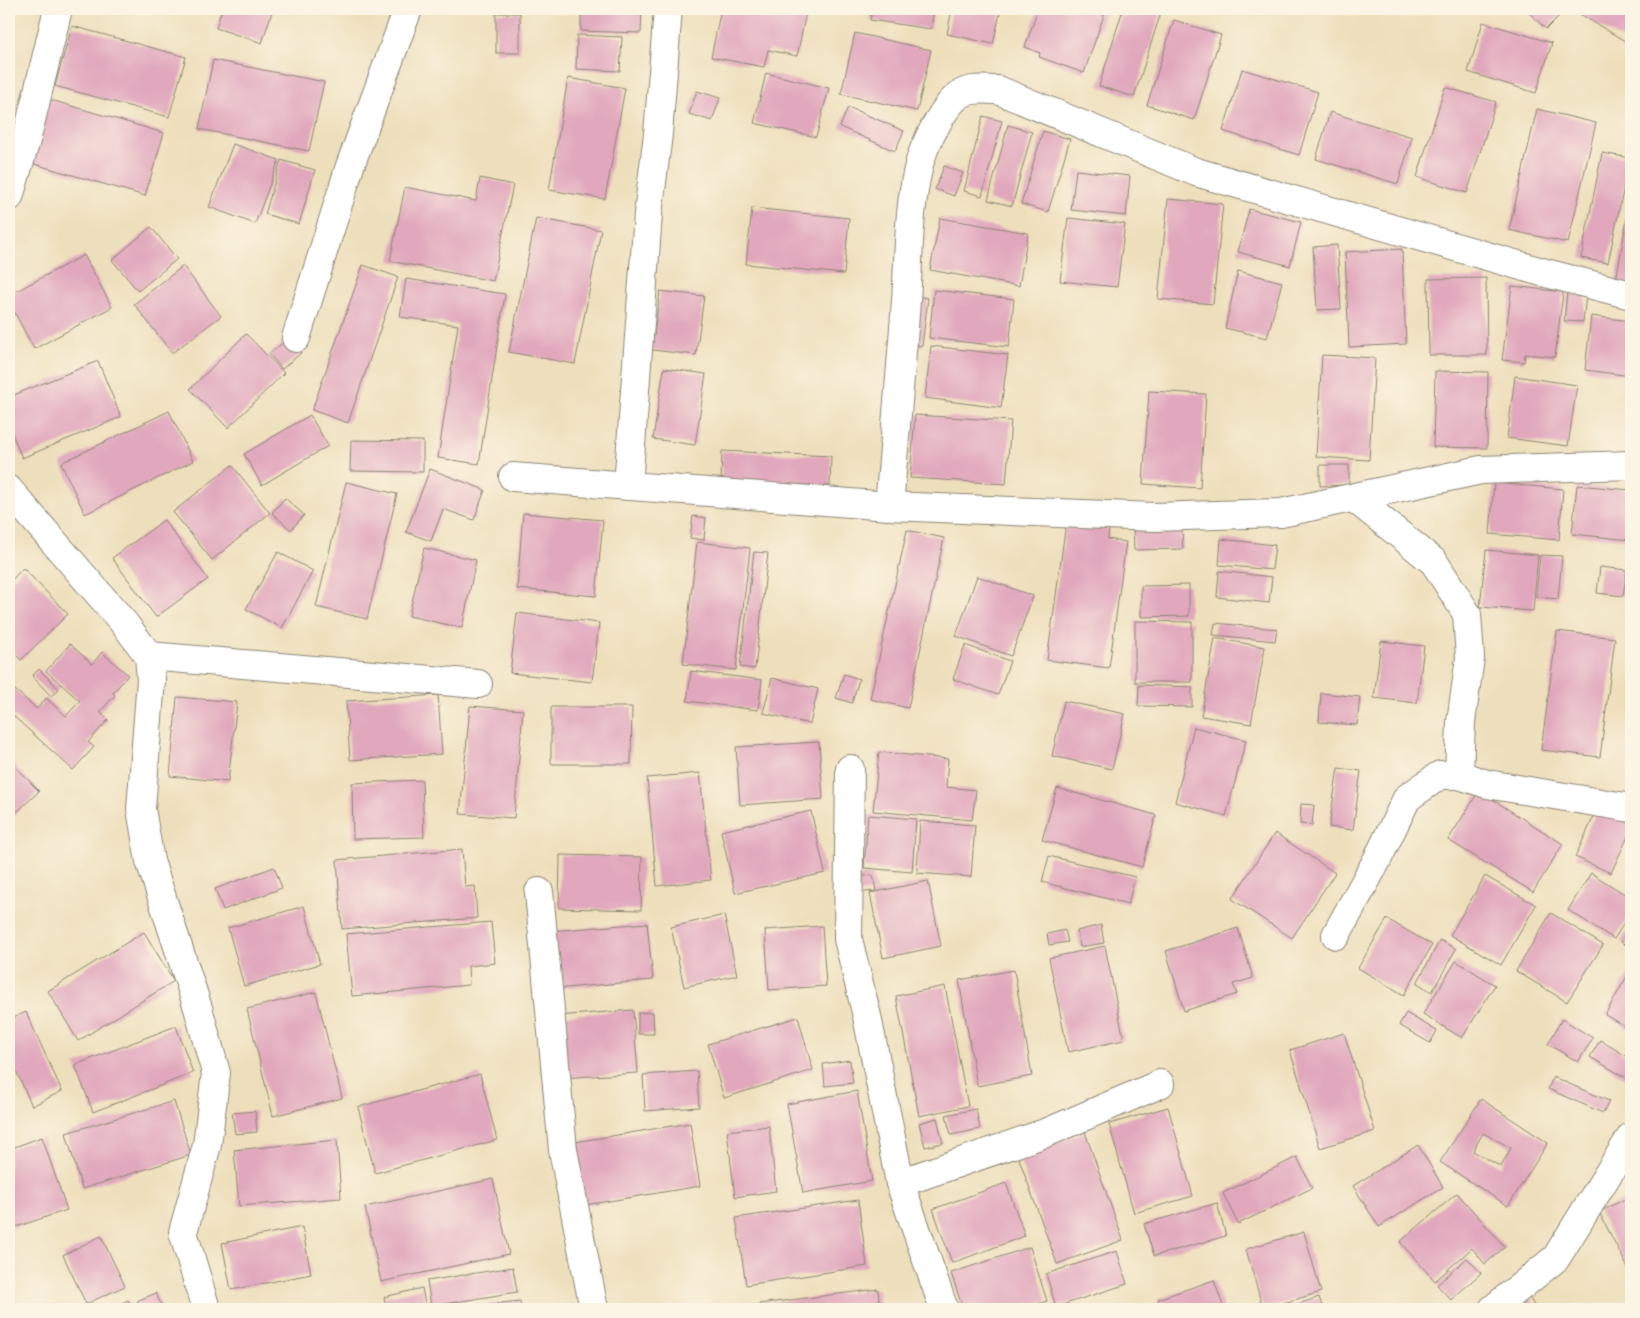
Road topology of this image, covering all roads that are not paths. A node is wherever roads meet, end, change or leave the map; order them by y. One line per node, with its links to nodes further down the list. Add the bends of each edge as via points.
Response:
1 (58, 9): 4 (street)
2 (408, 9): 6 (street, via 350,166)
3 (668, 9): 9 (street, via 648,214)
4 (9, 197)
5 (1631, 295): 12 (street, via 1196,172 998,90 967,90 956,97 943,113 919,164 912,210)
6 (296, 338)
7 (1631, 465): 11 (street, via 1481,470)
8 (513, 477): 9 (street)
9 (628, 486): 12 (street)
10 (9, 490): 13 (street)
11 (1354, 498): 12 (street, via 1281,513 1154,516); 16 (street, via 1434,562 1467,614 1470,658)
12 (889, 506)
13 (149, 656): 14 (street); 23 (street, via 151,680 141,809 150,861 216,1073 207,1145 183,1232)
14 (478, 684)
15 (850, 769): 22 (street, via 848,939 867,1016)
16 (1458, 775): 17 (street, via 1487,784); 19 (street, via 1440,775 1407,798)
17 (1631, 808)
18 (539, 892): 24 (street, via 563,1150)
19 (1336, 934)
20 (1160, 1084): 22 (street, via 1048,1132)
21 (1631, 1137): 26 (street, via 1556,1258)
22 (900, 1183): 25 (street)
23 (206, 1309)
24 (594, 1309)
25 (944, 1309)
26 (1493, 1309)

